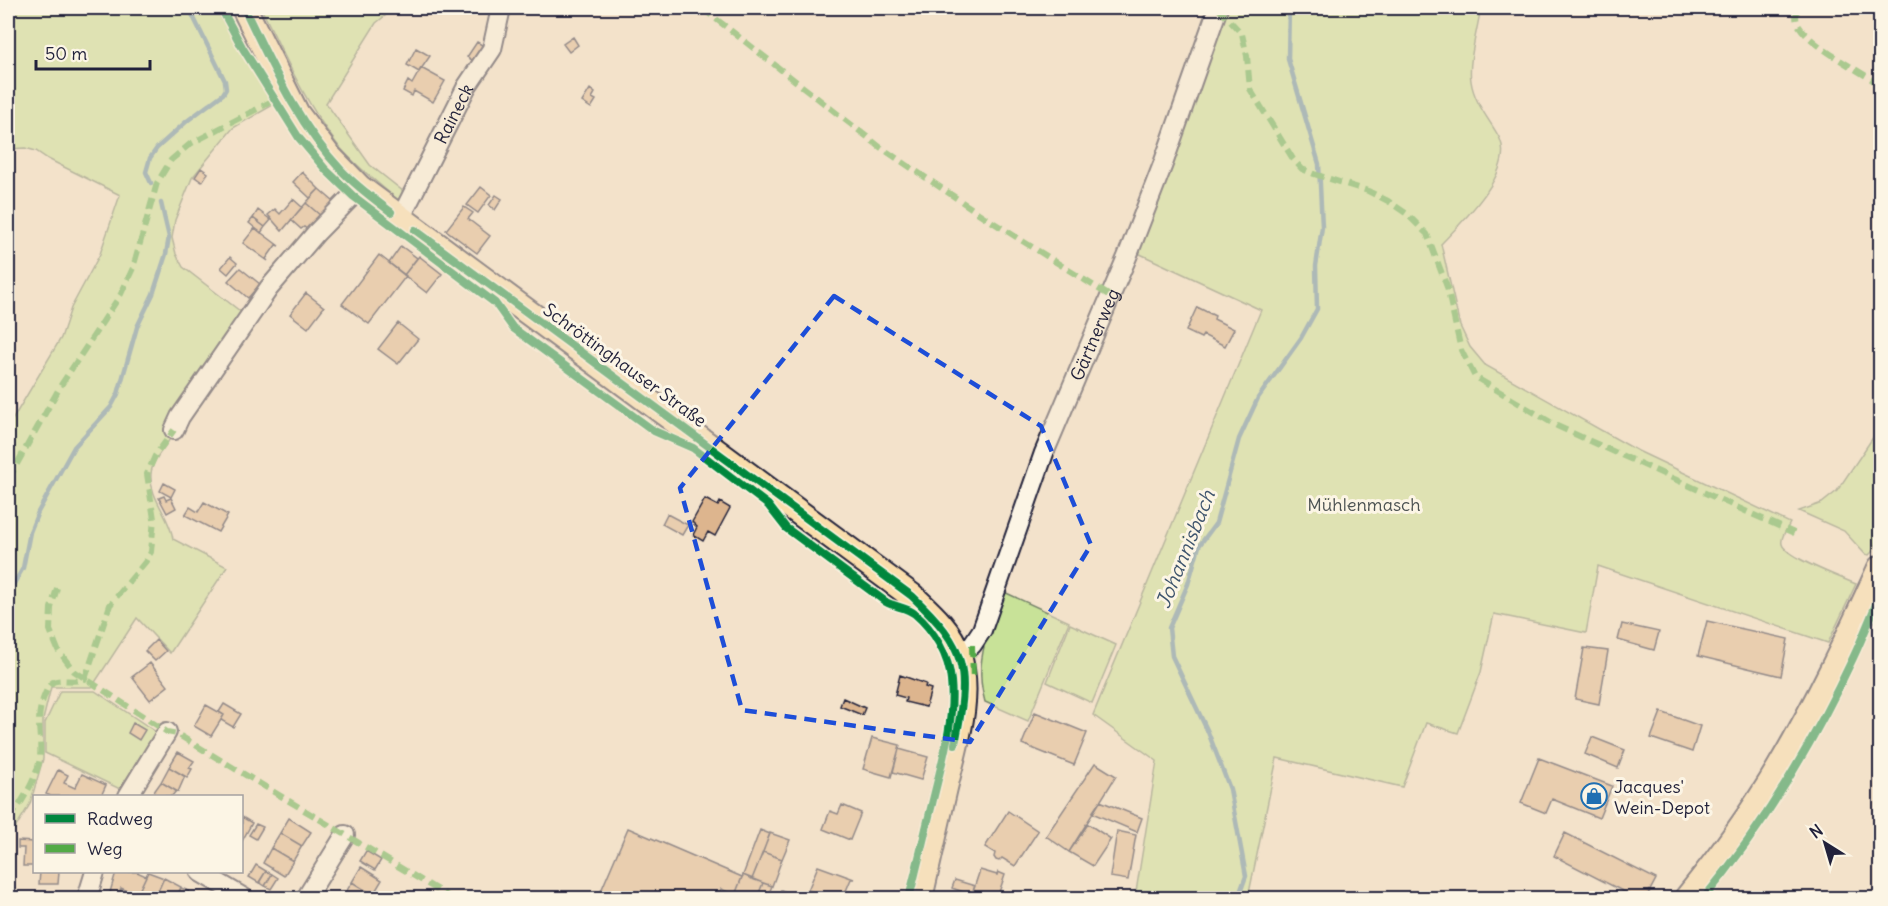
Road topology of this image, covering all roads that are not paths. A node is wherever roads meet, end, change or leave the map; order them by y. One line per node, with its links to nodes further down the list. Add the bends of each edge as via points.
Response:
1 (244, 8): 4 (main road, Schröttinghauser Straße, via 297,114 327,154)
2 (501, 8): 5 (street, Raineck, via 492,49 467,86)
3 (1218, 8): 9 (street, Gärtnerweg, via 1127,258 1044,453 982,630 972,645)
4 (360, 188): 5 (main road, Schröttinghauser Straße); 6 (street, via 269,288)
5 (400, 219): 9 (main road, Schröttinghauser Straße, via 912,596 946,631)
6 (174, 430)
7 (1881, 568): 8 (main road)
8 (1873, 607): 19 (main road, via 1779,769)
9 (957, 652): 18 (main road, Schröttinghauser Straße, via 964,682 960,719)
10 (167, 732): 11 (street)
11 (129, 795)
12 (345, 836): 17 (street)
13 (95, 873): 15 (street)
14 (202, 873): 16 (street)
15 (87, 898)
16 (244, 898)
17 (306, 898)
18 (920, 898)
19 (1687, 898)

